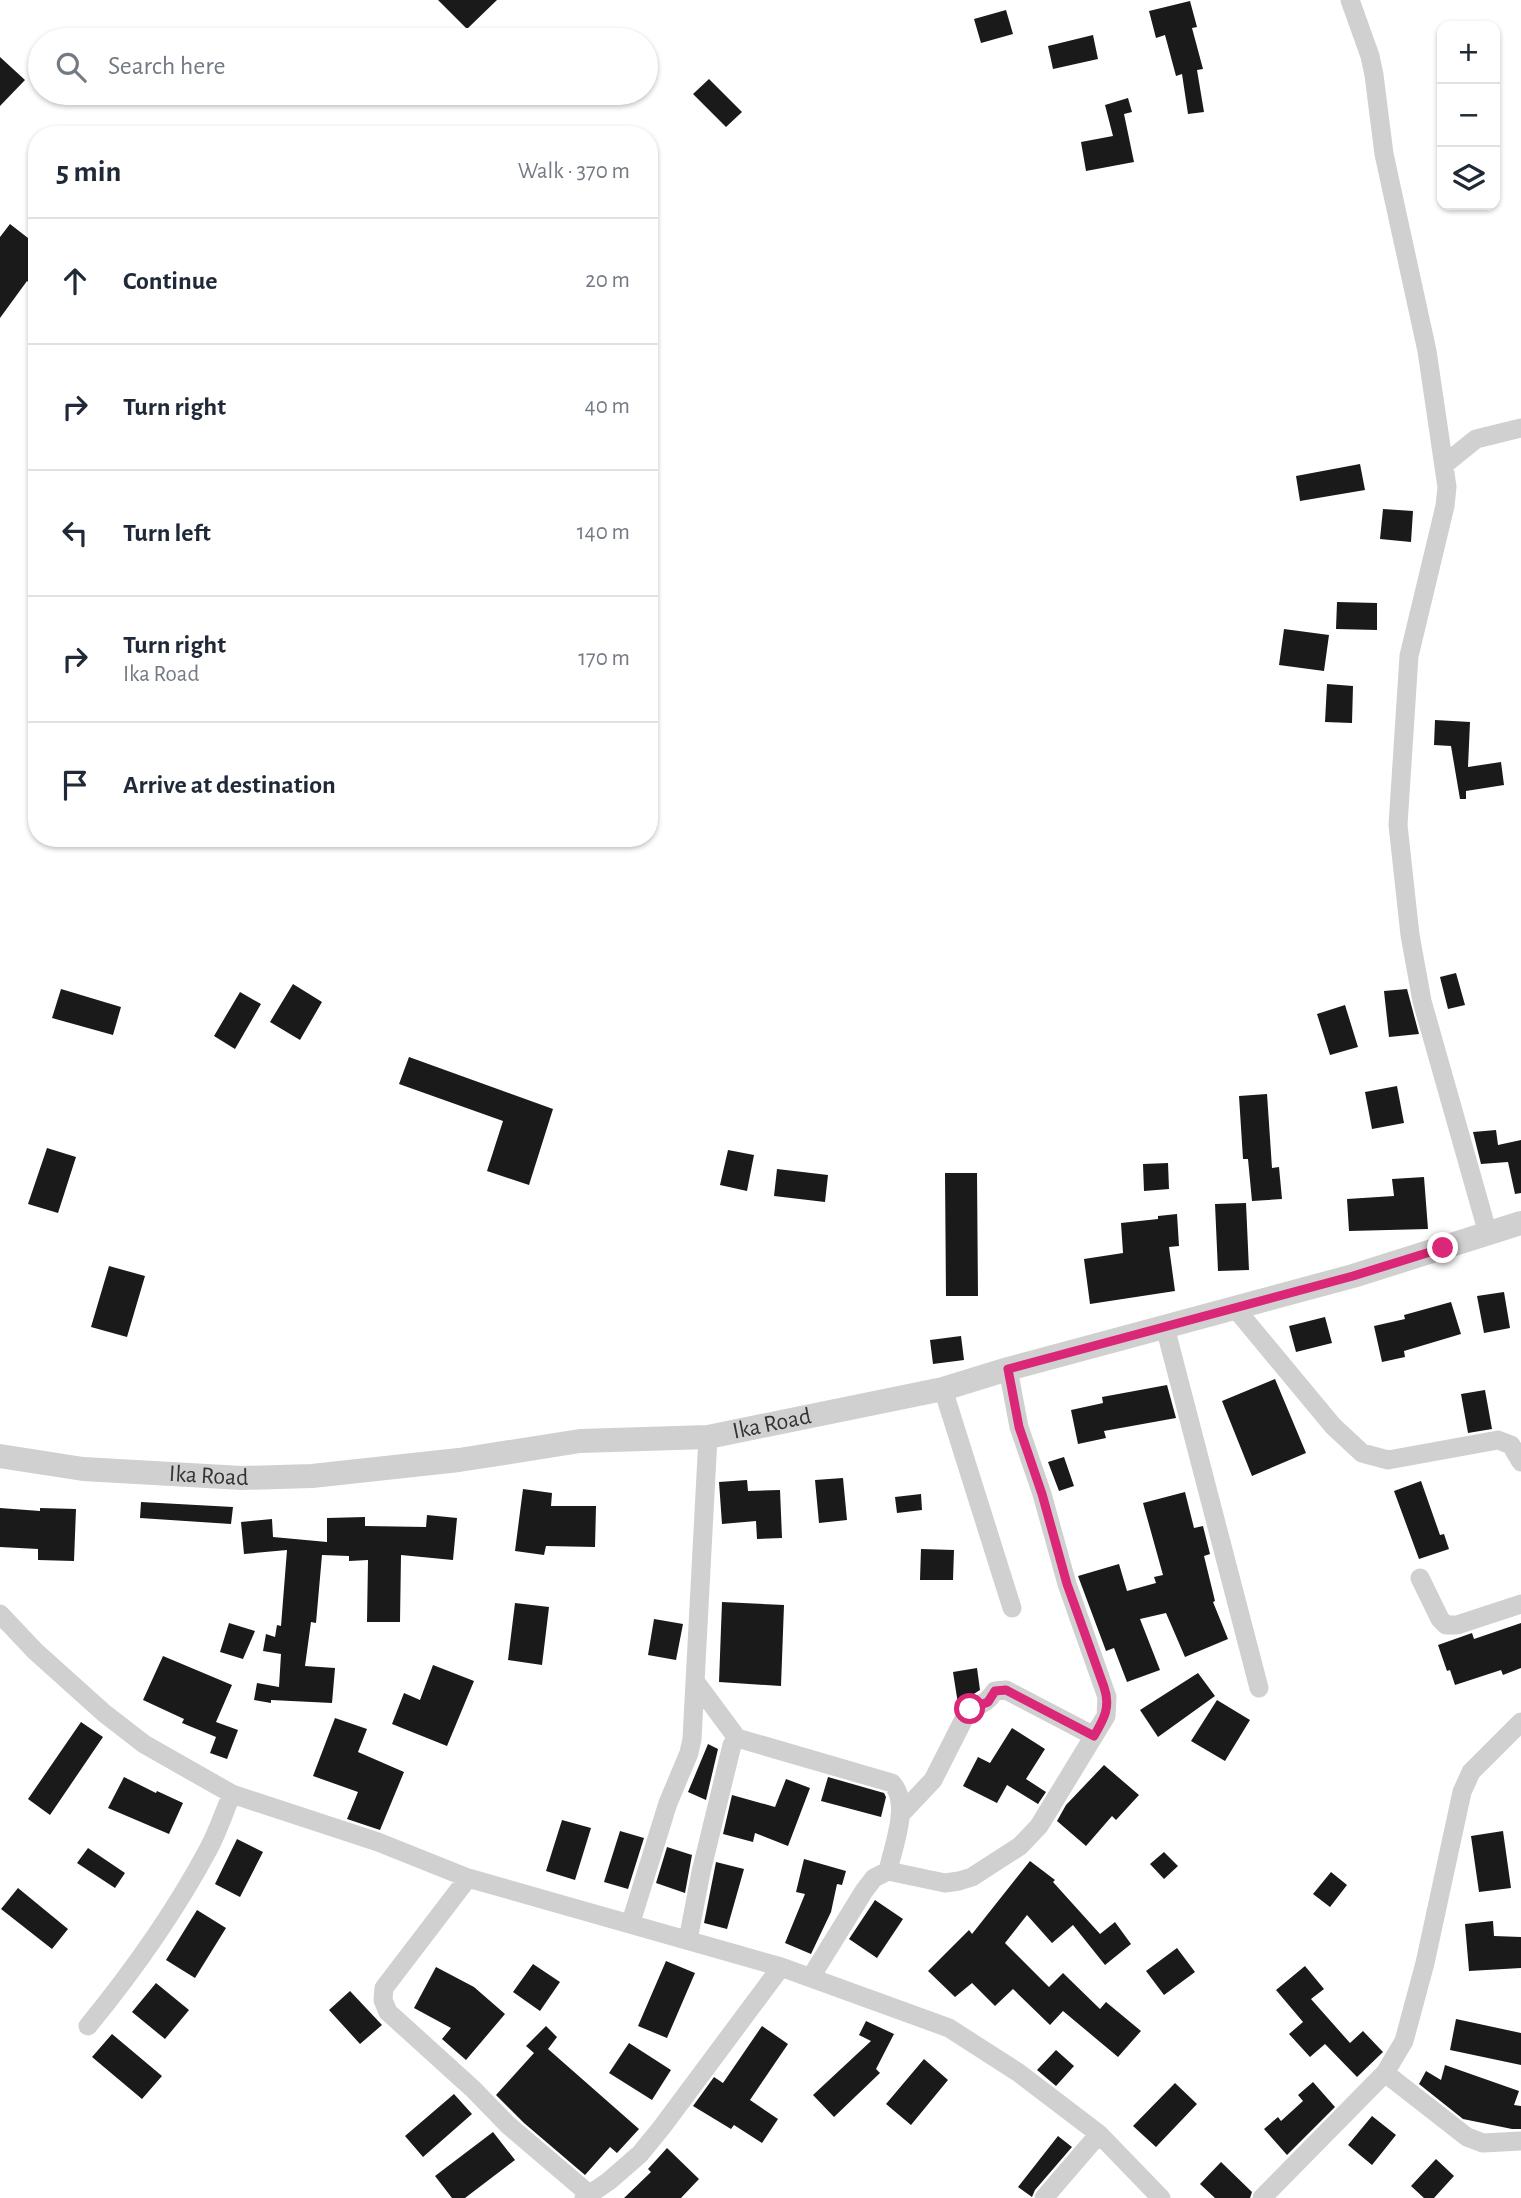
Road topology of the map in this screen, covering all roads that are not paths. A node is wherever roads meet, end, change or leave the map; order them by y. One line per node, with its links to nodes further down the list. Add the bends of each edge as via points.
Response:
1 (1350, 0): 3 (street, via 1373,65 1384,154 1427,351)
2 (1521, 428): 3 (street, via 1476,439)
3 (1445, 464): 5 (street, via 1446,506 1409,656 1398,825 1422,1001)
4 (1521, 1223): 5 (street, Ika Road)
5 (1488, 1234): 6 (street, Ika Road)
6 (1235, 1308): 7 (street, Ika Road); 12 (street, via 1333,1426 1362,1453 1388,1460 1498,1440 1511,1445)
7 (1165, 1327): 8 (street, Ika Road); 18 (street)
8 (1008, 1369): 9 (street, Ika Road); 20 (street, via 1019,1427 1107,1697 1106,1716)
9 (943, 1389): 10 (street, Ika Road); 15 (street)
10 (708, 1437): 11 (street, Ika Road, via 580,1441 459,1460 288,1477 83,1469); 17 (street)
11 (0, 1456)
12 (1521, 1462)
13 (1420, 1578): 14 (street, via 1446,1625)
14 (1521, 1604)
15 (1012, 1608)
16 (0, 1614): 22 (street, via 104,1713 144,1744)
17 (696, 1684): 21 (street); 26 (street, via 689,1753 668,1803)
18 (1259, 1688)
19 (1521, 1722): 31 (street, via 1471,1772 1462,1792 1404,2041)
20 (1094, 1736): 23 (street, via 998,1690 988,1702 970,1709 933,1780); 24 (street, via 1039,1826 1020,1846 959,1881 944,1883)
21 (737, 1738): 23 (street, via 892,1783 898,1790); 27 (street, via 711,1829)
22 (232, 1794): 25 (street, via 378,1842); 30 (street, via 210,1847 177,1902 136,1966)
23 (900, 1815): 24 (street)
24 (888, 1871): 29 (street, via 874,1878 864,1891)
25 (468, 1878): 26 (street); 34 (street, via 384,1988 383,2000 388,2012)
26 (631, 1922): 27 (street)
27 (688, 1940): 28 (street)
28 (781, 1966): 29 (street); 34 (street, via 640,2154)
29 (811, 1978): 32 (street, via 949,2028 1019,2073)
30 (88, 2026)
31 (1385, 2073): 33 (street, via 1467,2137 1483,2143); 37 (street)
32 (1099, 2134): 35 (street); 36 (street)
33 (1521, 2141)
34 (586, 2196)
35 (1044, 2198)
36 (1161, 2198)
37 (1262, 2198)

